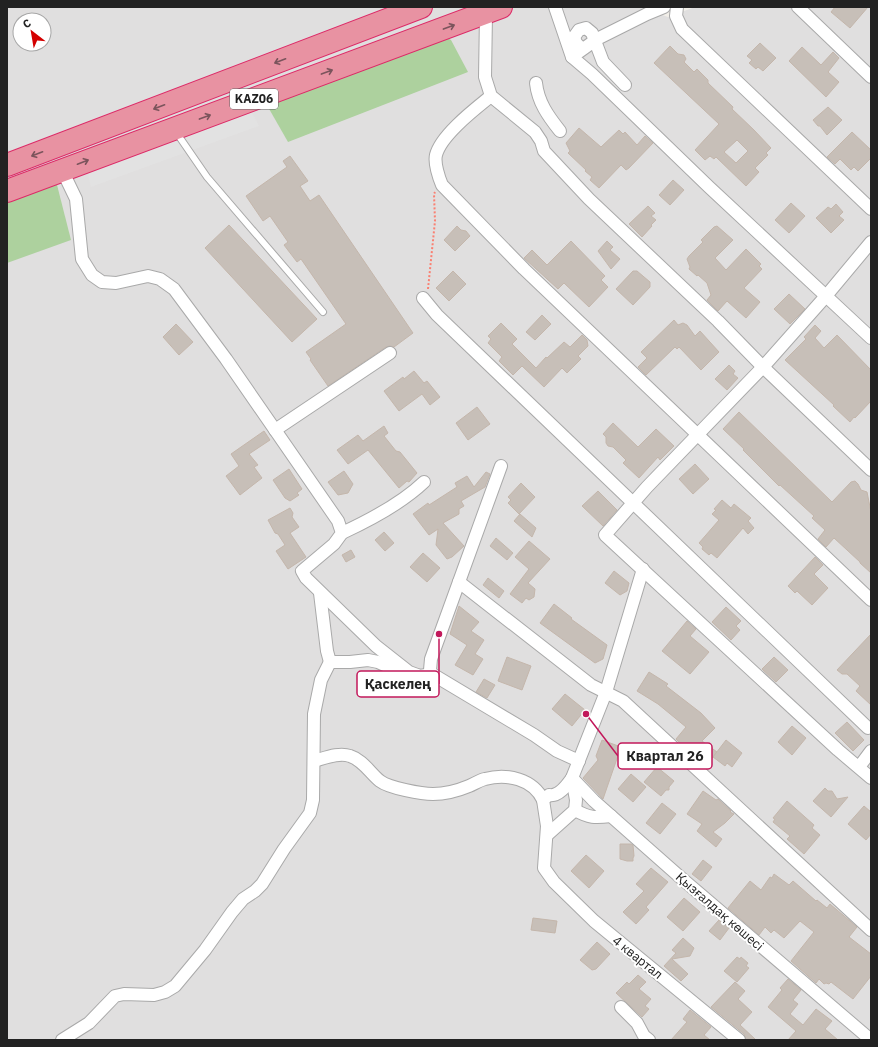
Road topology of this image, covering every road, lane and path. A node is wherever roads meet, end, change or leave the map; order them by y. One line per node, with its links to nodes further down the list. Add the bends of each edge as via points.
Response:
1 (421, 7): 17 (highway, KАZ06, one-way to 17, via 375,21)
2 (555, 7): 8 (street)
3 (664, 7): 7 (street)
4 (677, 7): 21 (street, via 676,16 682,29)
5 (801, 9): 9 (street)
6 (493, 10): 12 (street, via 486,77); 14 (highway, KАZ06, one-way to 6)
7 (595, 40): 8 (street); 8 (street, via 586,28 579,30 574,37); 11 (street, via 603,62)
8 (577, 53): 23 (street, via 592,74)
9 (871, 77)
10 (536, 83): 13 (street)
11 (624, 85)
12 (490, 96): 16 (street, via 535,132); 19 (street, via 465,117 444,139 438,150 435,156)
13 (545, 111): 15 (street); 16 (street, via 542,133)
14 (174, 128): 18 (highway, KАZ06, one-way to 14); 25 (lane, via 207,177)
15 (560, 131)
16 (544, 151): 28 (street, via 589,199 718,321)
17 (7, 165)
18 (62, 170): 20 (highway, KАZ06); 29 (street, via 76,199 82,259 92,275 102,282 116,283 148,276 160,279 174,289)
19 (442, 185): 24 (path, via 434,194 435,221); 30 (street, via 524,270)
20 (7, 191)
21 (871, 209)
22 (871, 242): 23 (street)
23 (826, 296): 26 (street); 28 (street)
24 (424, 300): 34 (street)
25 (323, 312)
26 (871, 338)
27 (390, 353): 29 (street)
28 (762, 367): 30 (street); 32 (street)
29 (275, 430): 35 (street, via 338,521)
30 (697, 434): 34 (street); 39 (street)
31 (501, 466): 37 (street)
32 (871, 470)
33 (424, 482): 35 (street, via 413,493)
34 (633, 503): 36 (street, via 606,535); 44 (street)
35 (342, 533): 38 (street, via 334,544 302,571)
36 (643, 569): 43 (street); 48 (street)
37 (459, 582): 42 (street, via 431,659); 43 (street, via 591,685)
38 (320, 593): 40 (street); 41 (street, via 376,646)
39 (871, 600)
40 (330, 662): 41 (street, via 368,660 398,671); 46 (street, via 320,680 314,714)
41 (409, 672): 42 (street, via 420,676)
42 (432, 674): 47 (street)
43 (606, 692): 47 (street); 55 (street, via 623,701)
44 (870, 728)
45 (871, 751): 48 (street)
46 (314, 761): 51 (street, via 342,754 350,756 388,786 432,794 459,790 497,776 506,777 523,781 540,793); 57 (street, via 310,813 262,884 242,899 175,986 154,995 115,996 89,1023)
47 (579, 761): 49 (street)
48 (859, 767): 50 (street)
49 (572, 778): 51 (street, via 563,790 552,796 548,795); 52 (street); 53 (street, Қызғалдақ көшесі)
50 (871, 778)
51 (544, 800): 54 (street)
52 (575, 810): 53 (street, via 597,818); 54 (street)
53 (611, 816): 60 (street, Қызғалдақ көшесі)
54 (547, 835): 59 (street, 4 квартал, via 544,868 554,882 594,921)
55 (871, 930)
56 (621, 1008): 58 (street, via 637,1023)
57 (62, 1040)
58 (649, 1040)
59 (739, 1040)
60 (871, 1040)

